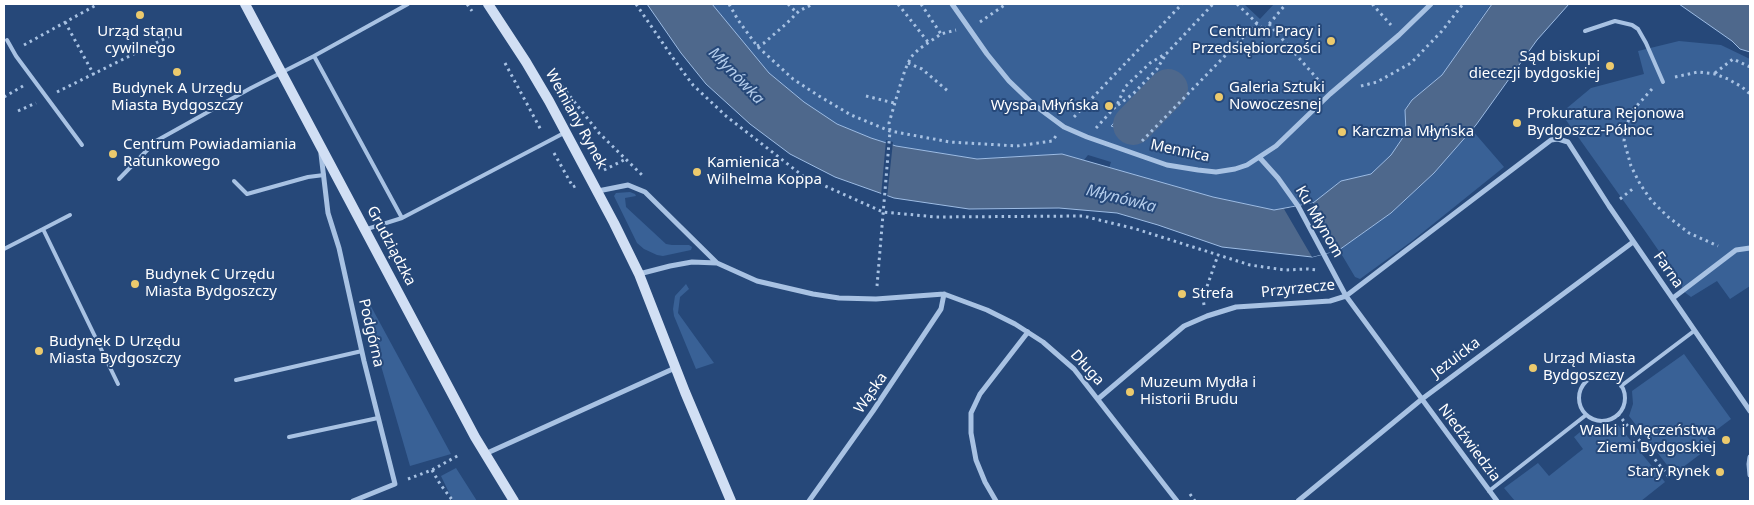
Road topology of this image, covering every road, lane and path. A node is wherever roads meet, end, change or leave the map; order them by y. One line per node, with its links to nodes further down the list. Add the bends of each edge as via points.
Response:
1 (98, 4): 21 (path)
2 (245, 4): 36 (main road, Grudziądzka)
3 (408, 4): 33 (lane)
4 (488, 4): 53 (main road, Wełniany Rynek)
5 (636, 4): 68 (path, via 693,85 726,116 803,176)
6 (729, 4): 30 (path)
7 (788, 4): 20 (path)
8 (813, 4): 20 (path)
9 (898, 4): 29 (path)
10 (921, 4): 29 (path, via 941,34)
11 (952, 4): 24 (street, Mennica)
12 (1006, 4): 24 (path, via 984,21)
13 (1182, 4): 52 (path)
14 (1213, 4): 32 (path)
15 (1237, 4): 22 (path)
16 (1286, 4): 23 (path)
17 (1373, 4): 27 (path)
18 (1431, 4): 27 (street, Mennica)
19 (1463, 4): 42 (path, via 1411,64 1377,82)
20 (797, 13): 30 (path)
21 (65, 22): 31 (path); 39 (path)
22 (1257, 24): 23 (path, via 1264,30); 59 (path, via 1144,140)
23 (1269, 24): 44 (path)
24 (968, 27): 52 (street, Mennica, via 1009,81)
25 (1585, 31): 41 (lane, via 1615,21 1632,25 1646,42)
26 (174, 34): 39 (path)
27 (1399, 35): 44 (street, Mennica)
28 (8, 40): 31 (lane)
29 (928, 42): 34 (path)
30 (757, 46): 54 (path, via 793,79 819,96)
31 (13, 51): 40 (lane)
32 (1167, 53): 50 (path, via 1157,69 1133,94); 50 (path, via 1150,63 1125,87)
33 (314, 56): 36 (lane); 70 (lane)
34 (908, 63): 43 (path, via 922,69); 49 (path)
35 (1750, 67): 38 (path, via 1733,59)
36 (282, 73): 57 (main road, Grudziądzka); 62 (lane, via 156,141)
37 (553, 74): 63 (path, via 599,133)
38 (1715, 74): 41 (path, via 1684,74); 45 (path, via 1728,78)
39 (94, 75): 48 (path)
40 (33, 80): 47 (path); 48 (lane)
41 (1663, 82): 76 (path, via 1634,109 1626,126 1624,141 1631,166 1644,190 1667,216 1689,233)
42 (1358, 87)
43 (949, 92)
44 (1330, 94): 60 (street, Mennica)
45 (1750, 94)
46 (866, 96): 49 (path)
47 (4, 97)
48 (46, 97): 51 (path); 58 (lane)
49 (894, 103): 54 (path)
50 (1117, 105): 55 (path)
51 (18, 111)
52 (1064, 127): 54 (path, via 1052,141 1018,146 950,142); 55 (street, Mennica)
53 (566, 132): 66 (main road, Wełniany Rynek); 70 (lane)
54 (890, 132): 68 (path)
55 (1087, 137): 59 (street, Mennica)
56 (1568, 142): 73 (street, Farna); 85 (street, Przyrzecze, via 1558,138 1551,140)
57 (320, 144): 61 (street, Podgórna); 72 (main road, Grudziądzka)
58 (82, 145)
59 (1128, 152): 60 (street, Mennica, via 1167,165 1216,172 1236,169)
60 (1260, 158): 85 (street, Ku Młynom, via 1298,206)
61 (324, 175): 64 (lane, via 247,194); 90 (street, Podgórna, via 328,213)
62 (119, 179)
63 (647, 179)
64 (234, 181)
65 (1635, 187): 67 (path)
66 (598, 191): 78 (street, Wełniany Rynek, via 628,185 645,192); 80 (main road, Wełniany Rynek)
67 (1619, 199)
68 (883, 212): 77 (path, via 936,217 1083,216); 81 (path)
69 (70, 215): 71 (lane)
70 (402, 218): 72 (lane)
71 (43, 229): 75 (lane); 93 (lane)
72 (365, 230): 103 (main road, Grudziądzka)
73 (1633, 242): 86 (street, Farna); 96 (street, Jezuicka)
74 (1750, 248): 76 (street)
75 (4, 249)
76 (1736, 250): 86 (street)
77 (1218, 255): 79 (path, via 1250,265 1284,270); 87 (path, via 1203,298)
78 (717, 263): 80 (street, Wełniany Rynek, via 692,262); 84 (street, Wełniany Rynek, via 757,281 828,297 876,299)
79 (1308, 269)
80 (639, 274): 91 (main road, Wełniany Rynek)
81 (877, 285): 82 (path); 83 (path)
82 (887, 285)
83 (868, 286)
84 (944, 294): 89 (street, Długa, via 987,310); 115 (street, Wąska, via 941,309 932,324)
85 (1346, 296): 87 (street, Przyrzecze, via 1236,307); 96 (street, Ku Młynom)
86 (1673, 298): 88 (street, Farna)
87 (1207, 316): 95 (street, Przyrzecze, via 1184,326)
88 (1694, 331): 94 (lane); 97 (street, Farna)
89 (1028, 332): 95 (street, Długa, via 1065,360); 116 (street, via 980,394 971,413 976,460)
90 (362, 351): 92 (lane); 100 (street, Podgórna)
91 (675, 368): 103 (street); 114 (main road, Wełniany Rynek)
92 (236, 380)
93 (118, 384)
94 (1621, 386): 98 (lane, via 1625,399); 99 (lane, via 1603,374 1584,382 1578,396)
95 (1098, 399): 117 (street, Długa)
96 (1422, 399): 109 (street, Niedźwiedzia); 119 (street, Jezuicka)
97 (1750, 411)
98 (1618, 414): 99 (lane, via 1601,421); 107 (path)
99 (1586, 415): 109 (lane)
100 (378, 418): 101 (lane); 108 (street, Podgórna)
101 (289, 437)
102 (459, 454): 105 (path)
103 (485, 454): 113 (main road, Grudziądzka)
104 (1750, 457): 106 (street)
105 (432, 470): 108 (path); 112 (path)
106 (1750, 475)
107 (1670, 478)
108 (395, 484): 111 (street)
109 (1489, 491): 120 (street, Niedźwiedzia)
110 (1190, 494): 118 (path)
111 (353, 501)
112 (453, 501)
113 (514, 501)
114 (731, 501)
115 (808, 501)
116 (996, 501)
117 (1177, 501)
118 (1195, 501)
119 (1298, 501)
120 (1498, 501)

